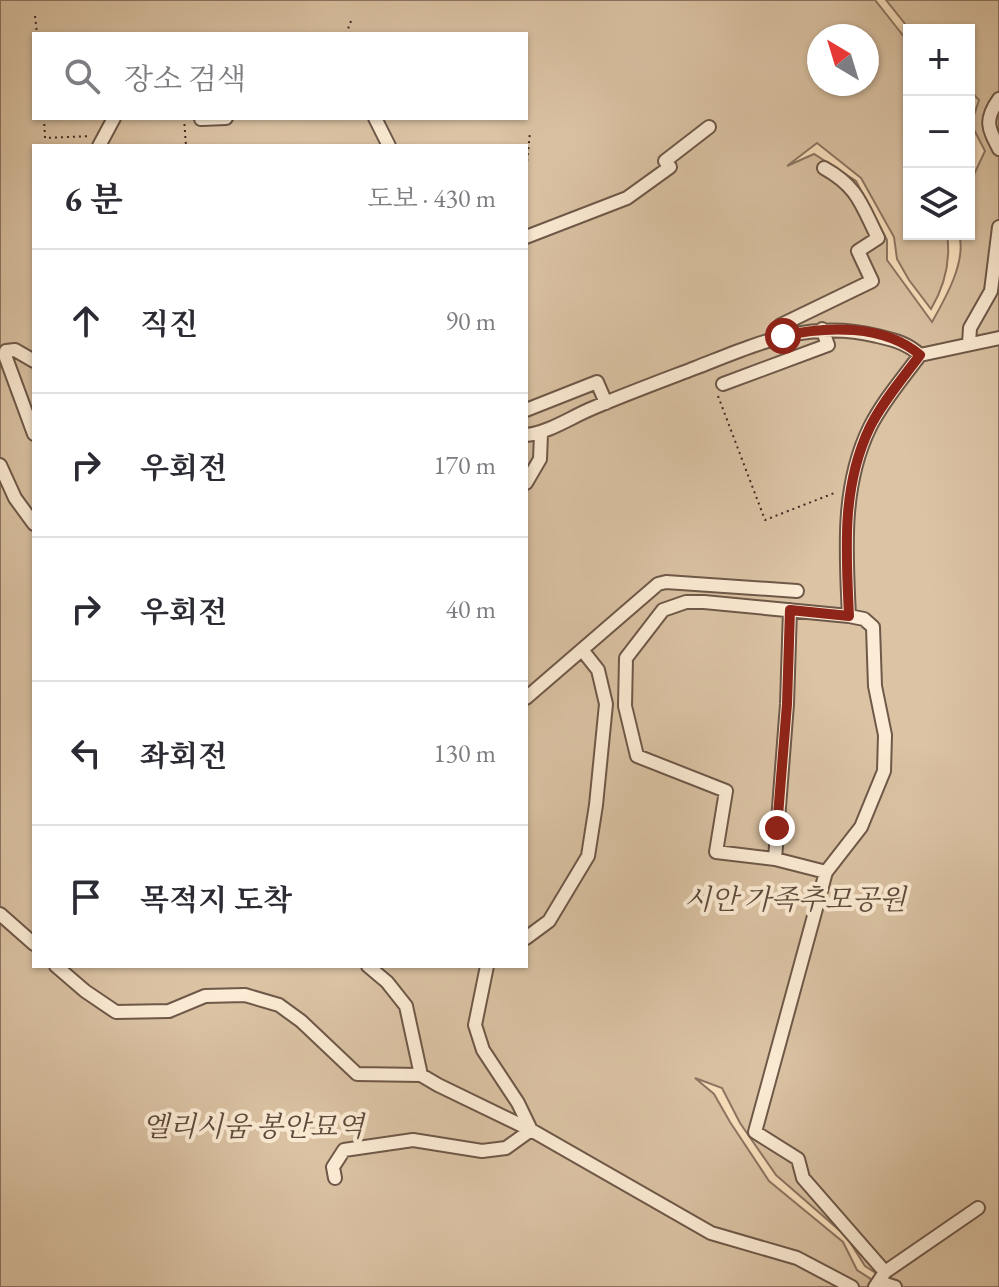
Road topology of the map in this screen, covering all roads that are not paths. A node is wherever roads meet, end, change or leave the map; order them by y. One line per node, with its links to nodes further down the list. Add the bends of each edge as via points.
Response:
1 (997, 107): 7 (lane, via 989,127)
2 (113, 120): 5 (lane)
3 (376, 120): 6 (lane)
4 (709, 127): 10 (lane, via 665,161 670,167 638,193)
5 (101, 140)
6 (388, 144)
7 (999, 149)
8 (824, 168): 12 (lane, via 855,192 878,238 858,251 872,281 781,325)
9 (999, 227): 14 (lane, via 991,291 970,328)
10 (528, 236)
11 (822, 329): 12 (lane); 15 (lane, via 899,341); 17 (lane, via 828,345)
12 (783, 336): 18 (lane)
13 (999, 338): 14 (lane)
14 (969, 343): 15 (lane)
15 (920, 355): 28 (lane, via 864,441 845,530)
16 (32, 360): 20 (lane, via 6,351)
17 (720, 388)
18 (606, 403): 19 (lane, via 597,382); 21 (lane)
19 (528, 409)
20 (32, 429)
21 (541, 434): 22 (lane); 24 (lane, via 540,459)
22 (528, 435)
23 (0, 465): 25 (lane)
24 (528, 480)
25 (32, 521)
26 (797, 591): 29 (lane, via 666,582 650,590)
27 (790, 610): 28 (lane); 31 (lane); 31 (lane, via 704,602 674,605 663,610 626,658 625,706 637,756 726,791 716,852)
28 (849, 616): 32 (lane, via 873,627 884,771 861,827)
29 (583, 651): 30 (lane); 34 (lane, via 598,670 606,704 588,856 549,921)
30 (528, 696)
31 (775, 859): 32 (lane)
32 (826, 872): 43 (lane, via 755,1132 798,1159 803,1178)
33 (0, 914): 35 (lane)
34 (528, 937)
35 (32, 942)
36 (58, 968): 39 (lane, via 116,1012 169,1011 205,996 245,995 279,1005 357,1074)
37 (370, 968): 39 (lane, via 406,1006)
38 (487, 968): 40 (lane, via 475,1025 483,1050)
39 (421, 1075): 40 (lane)
40 (531, 1130): 41 (lane, via 506,1148 482,1151 413,1140 344,1150 333,1167); 44 (lane, via 711,1233 797,1258)
41 (335, 1178)
42 (978, 1208): 43 (lane)
43 (880, 1280): 45 (lane)
44 (852, 1287)
45 (895, 1287)

